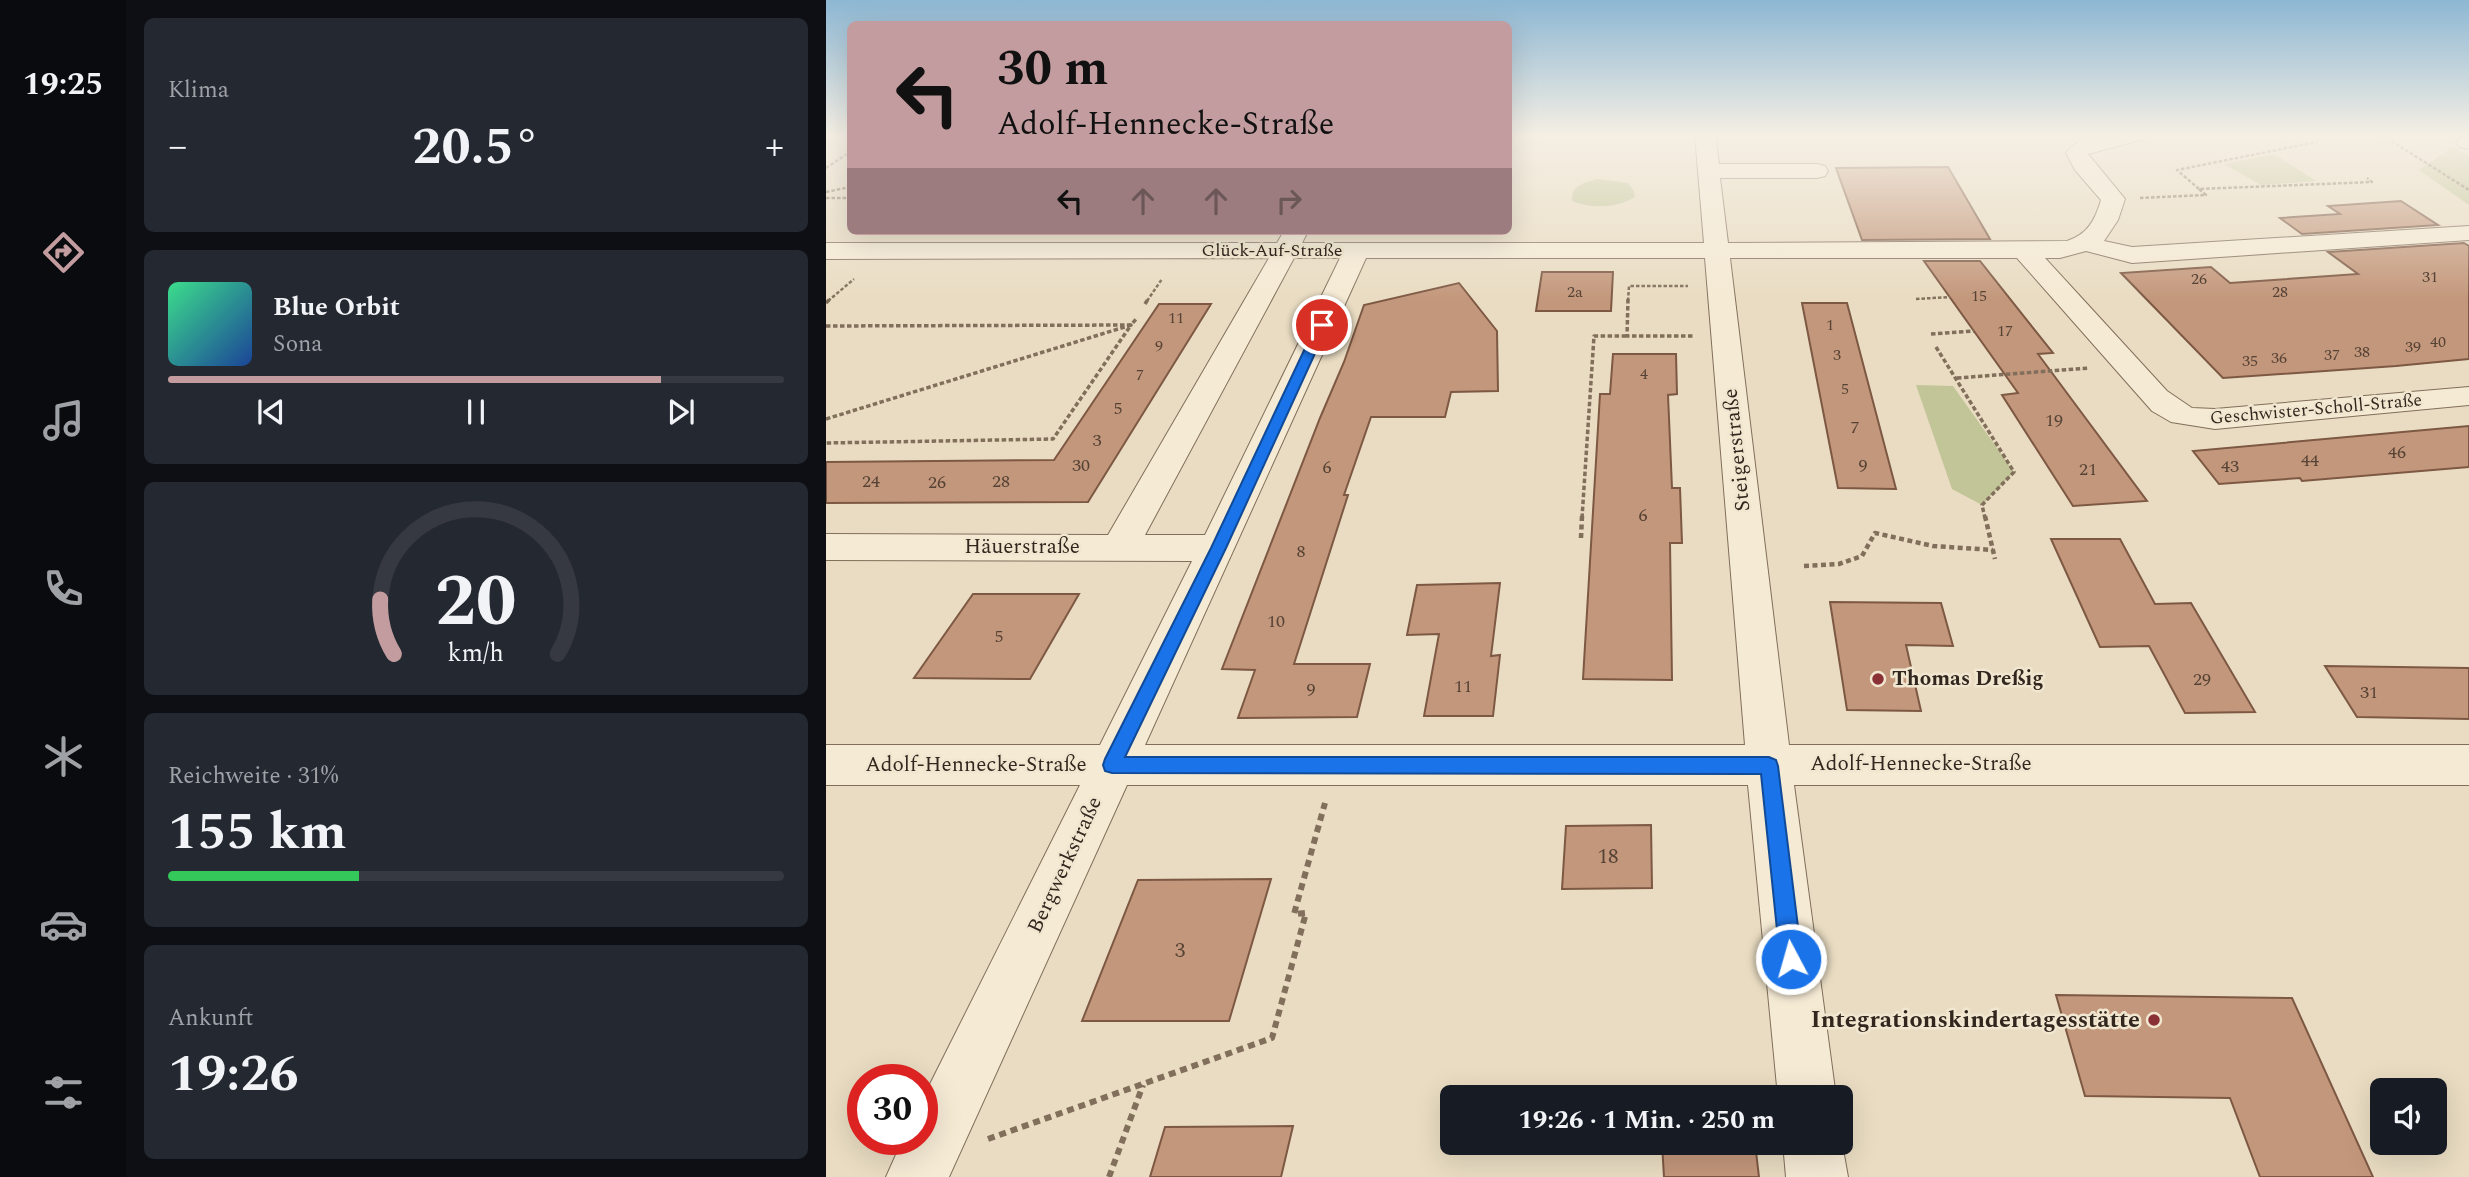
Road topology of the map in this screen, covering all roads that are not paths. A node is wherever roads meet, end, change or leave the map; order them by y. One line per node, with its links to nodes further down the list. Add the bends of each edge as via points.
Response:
1 (1711, 190): 8 (street, Steigerstraße)
2 (2105, 190): 5 (street, via 2113,199 2108,218)
3 (2469, 233): 5 (street, via 2132,255)
4 (1291, 240): 6 (street, Glück-Auf-Straße); 7 (street, Glück-Auf-Straße); 12 (street)
5 (2087, 244): 9 (street)
6 (1357, 250): 8 (street, Glück-Auf-Straße); 13 (street, Bergwerkstraße)
7 (826, 251)
8 (1717, 251): 9 (street); 17 (street, Steigerstraße)
9 (2025, 251): 10 (street, Geschwister-Scholl-Straße, via 2170,412 2196,419)
10 (2469, 396)
11 (826, 547): 12 (street, Häuerstraße)
12 (1119, 548): 13 (street, Häuerstraße)
13 (1218, 548): 15 (street, Bergwerkstraße)
14 (826, 765): 15 (street, Adolf-Hennecke-Straße)
15 (1112, 765): 17 (street, Adolf-Hennecke-Straße); 20 (street, Bergwerkstraße)
16 (2469, 765): 17 (street, Adolf-Hennecke-Straße)
17 (1769, 766): 18 (street, Steigerstraße)
18 (1806, 1085)
19 (1814, 1155): 21 (street)
20 (921, 1169)
21 (1816, 1177)

